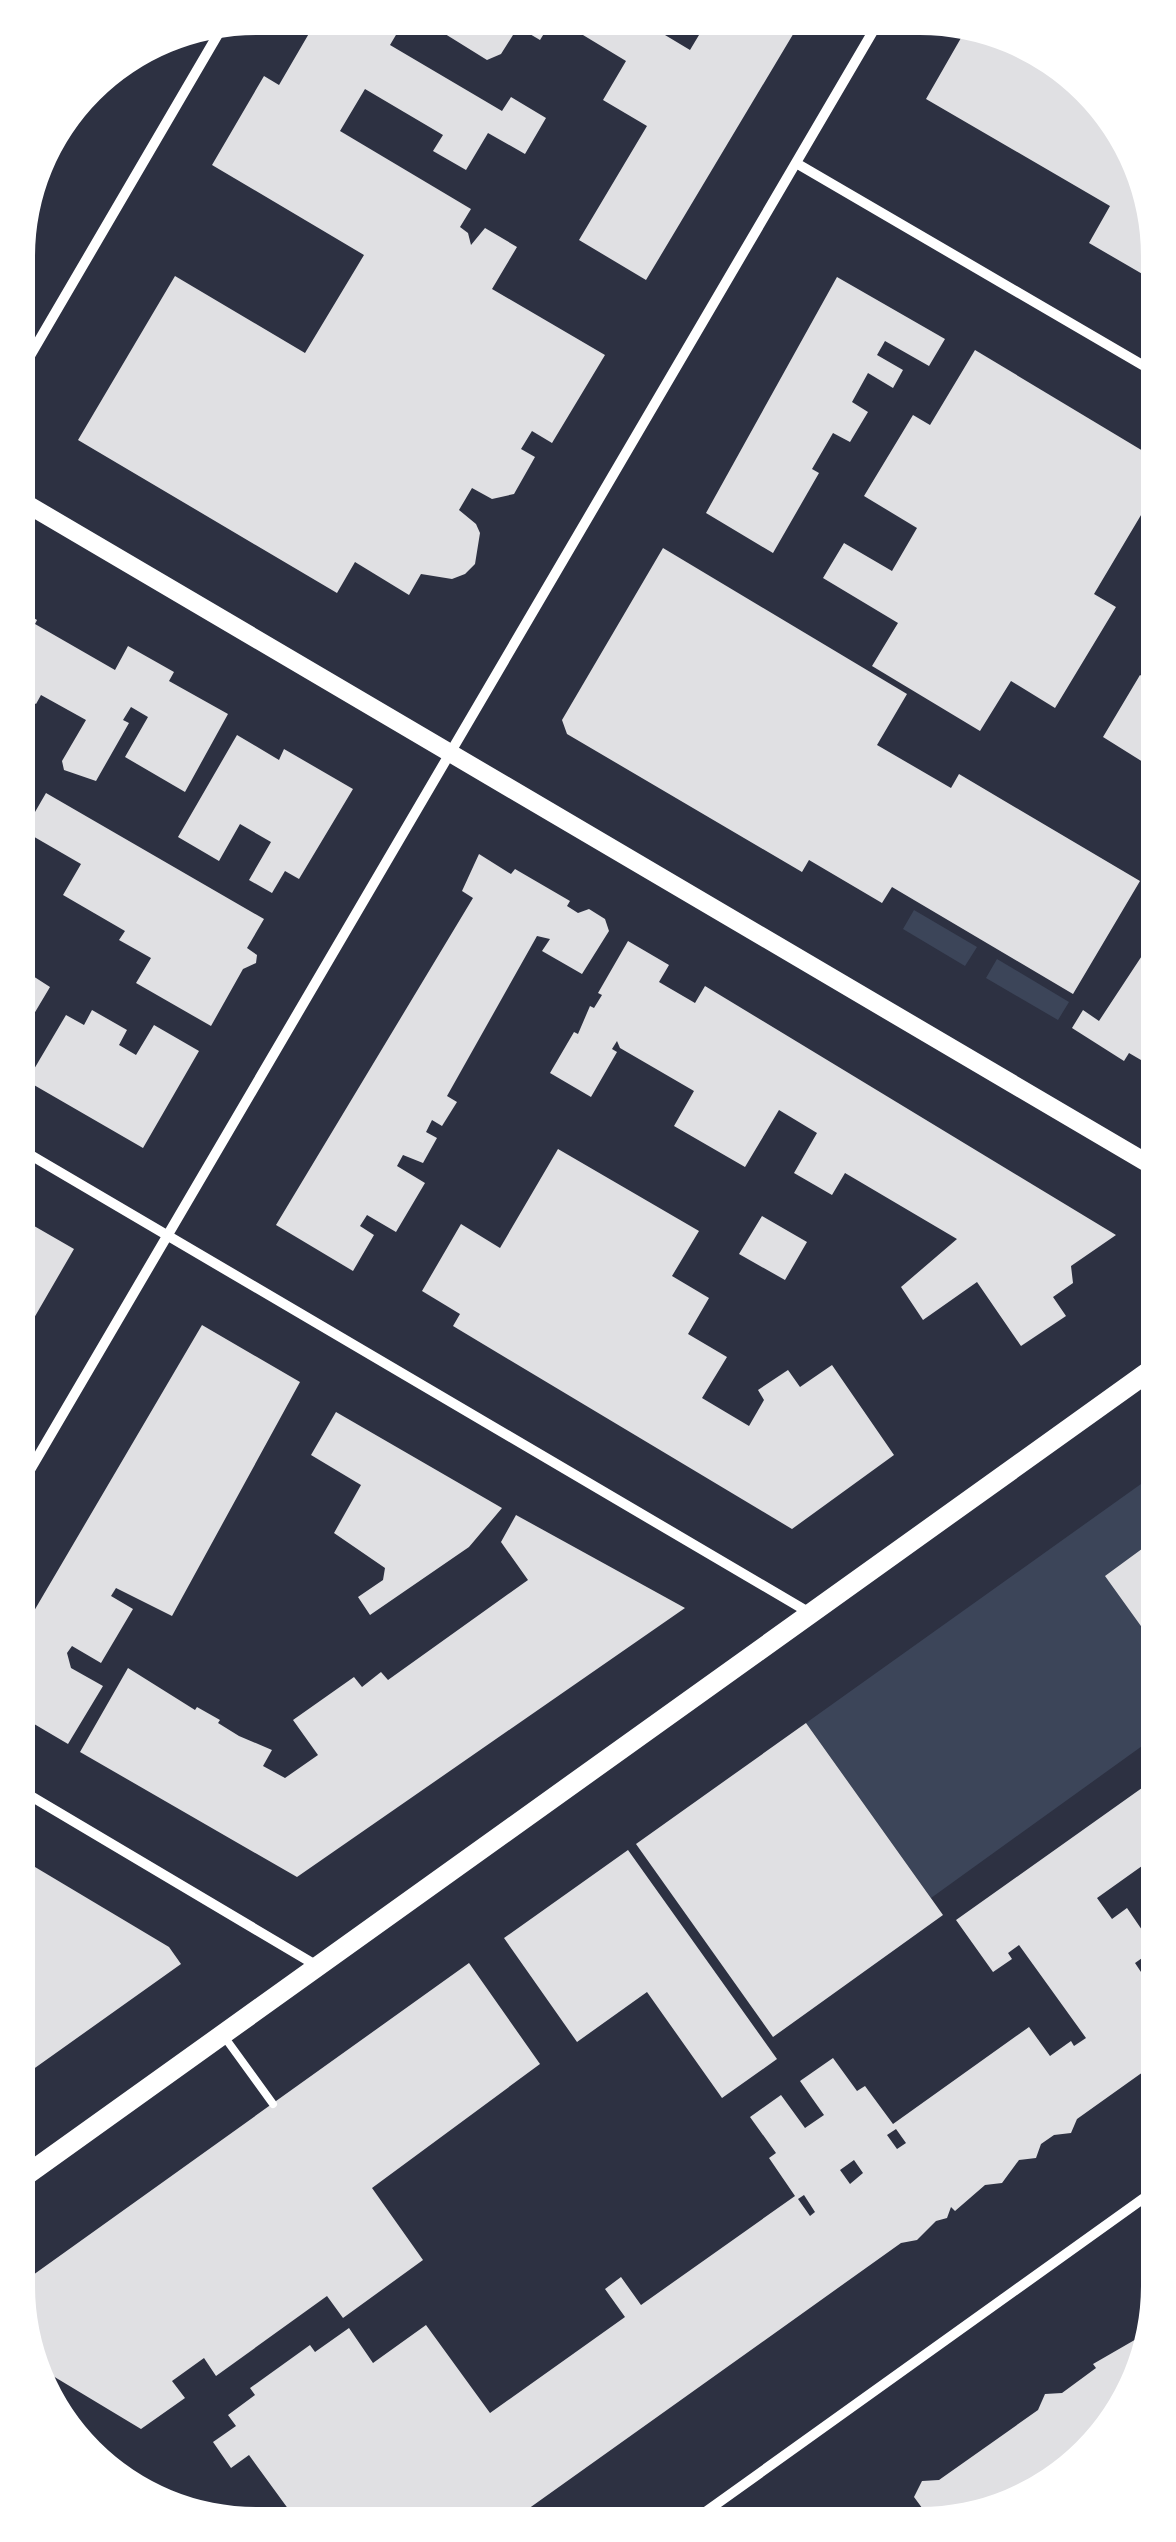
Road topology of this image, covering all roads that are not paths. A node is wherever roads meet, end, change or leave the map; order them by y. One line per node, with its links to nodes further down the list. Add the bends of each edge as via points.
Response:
1 (871, 35): 3 (street)
2 (215, 40): 4 (street)
3 (796, 163): 5 (street); 7 (street)
4 (35, 347)
5 (1141, 364)
6 (35, 509): 7 (street)
7 (449, 753): 9 (street); 10 (street)
8 (35, 1158): 10 (street)
9 (1141, 1159)
10 (168, 1235): 12 (street); 13 (street)
11 (1141, 1376): 13 (main road)
12 (35, 1462)
13 (811, 1614): 15 (main road)
14 (35, 1799): 15 (street)
15 (319, 1967): 16 (main road)
16 (223, 2035): 17 (lane); 18 (main road)
17 (273, 2104)
18 (35, 2169)
19 (1141, 2200): 20 (street)
20 (712, 2507)

